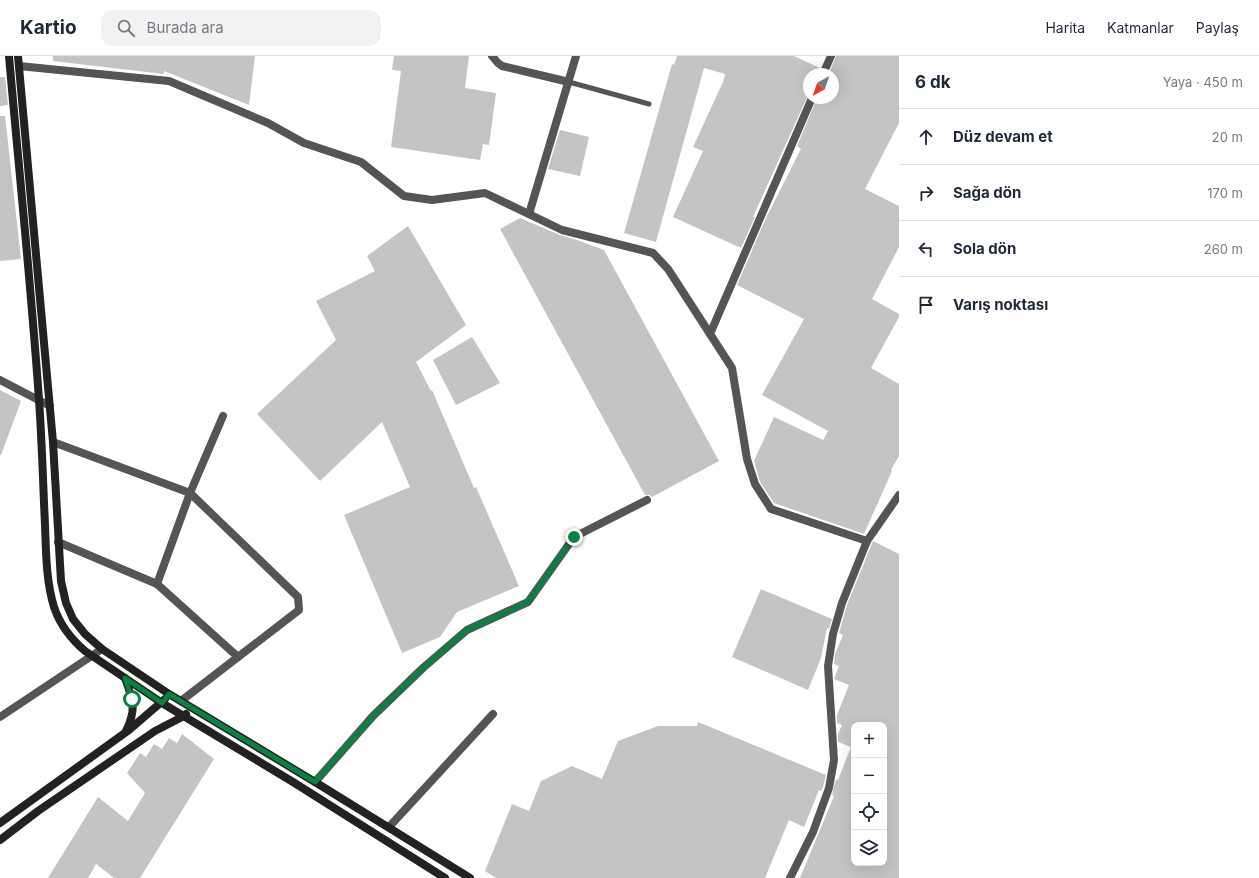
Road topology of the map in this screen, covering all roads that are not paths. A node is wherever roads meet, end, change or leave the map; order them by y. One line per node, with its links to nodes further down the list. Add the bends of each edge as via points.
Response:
1 (9, 56): 14 (street)
2 (18, 56): 6 (street)
3 (492, 56): 8 (street, via 502,66)
4 (576, 56): 8 (street)
5 (831, 56): 7 (street)
6 (19, 66): 11 (street, via 169,81 268,123 304,143 361,162 404,196 432,200 485,193); 15 (street)
7 (826, 68)
8 (569, 82): 9 (lane); 11 (street)
9 (649, 104)
10 (809, 104): 12 (street)
11 (529, 214): 12 (street, via 562,230 653,254 668,270)
12 (710, 334): 21 (street, via 732,368 747,459 755,484 771,509)
13 (0, 380): 14 (street)
14 (40, 401): 15 (street); 25 (street, via 49,586 54,607 65,631 75,643)
15 (50, 406): 17 (street)
16 (223, 416): 18 (street)
17 (53, 442): 18 (street); 22 (street)
18 (190, 493): 23 (street); 26 (street, via 298,597 299,610)
19 (899, 495): 21 (street)
20 (647, 500): 36 (street, via 574,537 528,602 467,630 429,662 373,716)
21 (867, 541): 43 (street, via 835,624 828,666 834,760 829,788 813,832)
22 (58, 542): 23 (street); 24 (street, via 66,603 73,619)
23 (157, 584): 26 (street)
24 (102, 649): 25 (street); 28 (street)
25 (92, 656): 27 (street); 34 (street)
26 (238, 657): 29 (street)
27 (125, 678): 30 (street); 35 (street, via 133,709)
28 (169, 694): 29 (street); 30 (street)
29 (181, 701): 31 (street)
30 (162, 703): 33 (street); 35 (street)
31 (190, 707): 33 (street); 36 (street)
32 (493, 714): 38 (street)
33 (184, 716): 39 (street, via 155,731); 41 (street)
34 (0, 717)
35 (124, 734): 37 (street)
36 (315, 782): 38 (street)
37 (0, 823)
38 (389, 827): 40 (street)
39 (0, 840)
40 (447, 863): 41 (street); 42 (street)
41 (441, 877)
42 (470, 878)
43 (790, 878)

